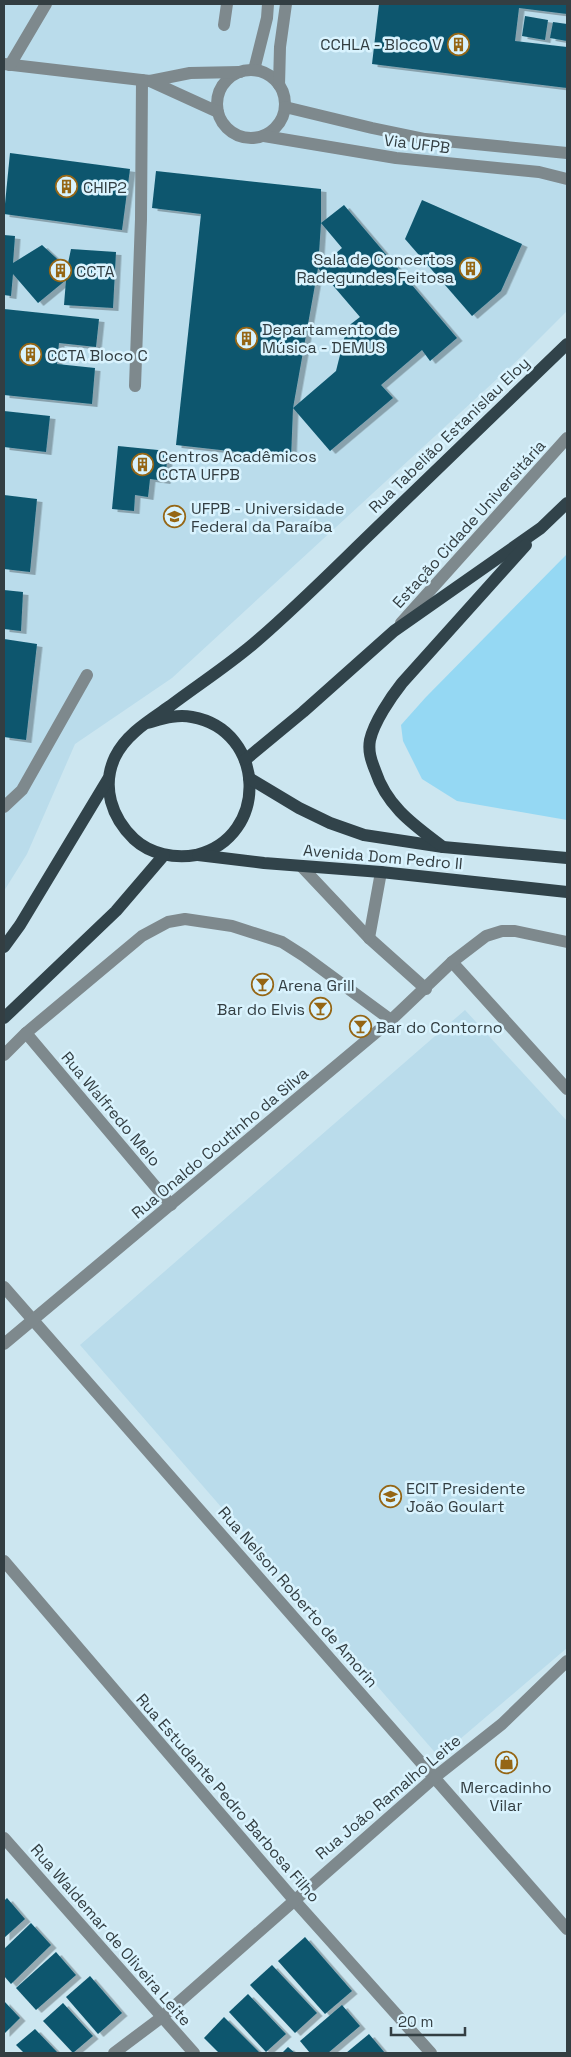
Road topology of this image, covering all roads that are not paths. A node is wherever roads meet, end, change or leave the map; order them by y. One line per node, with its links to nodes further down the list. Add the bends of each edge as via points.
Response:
1 (46, 4): 6 (street)
2 (228, 4): 5 (street)
3 (268, 4): 7 (street)
4 (286, 4): 10 (street)
5 (224, 25)
6 (7, 64): 9 (street, Via UFPB)
7 (254, 70): 8 (street, Via UFPB); 10 (street, via 268,74)
8 (240, 72): 9 (street, Via UFPB, via 190,72); 12 (street, via 221,88 217,99)
9 (146, 80): 12 (street, Via UFPB); 17 (street)
10 (279, 85): 11 (street)
11 (285, 107): 13 (street, via 275,129); 14 (street, Via UFPB, via 425,139)
12 (218, 112): 13 (street, Via UFPB, via 224,125 235,134 250,138)
13 (264, 136): 15 (street, Via UFPB, via 396,158 539,172)
14 (567, 154)
15 (567, 179)
16 (567, 344): 23 (main road, Rua Tabelião Estanislau Eloy, via 258,640)
17 (135, 386)
18 (567, 438): 21 (street, Estação Cidade Universitária)
19 (567, 503): 20 (main road)
20 (541, 528): 21 (main road); 28 (main road, via 402,682 386,705 370,740 370,756 379,783 395,808)
21 (394, 631): 24 (main road)
22 (87, 675): 27 (street, via 22,790)
23 (147, 722): 24 (main road, via 170,716 192,717 214,724 231,738); 26 (main road, via 128,737 115,757)
24 (244, 760): 25 (main road)
25 (249, 778): 28 (main road, Avenida Dom Pedro II, via 330,823 364,835); 29 (main road, via 249,804 238,827 220,845)
26 (108, 779): 30 (main road, via 111,805 123,828 142,846); 37 (main road)
27 (4, 806)
28 (443, 847): 31 (main road, Avenida Dom Pedro II)
29 (195, 855): 30 (main road); 32 (main road, Avenida Dom Pedro II)
30 (164, 856): 40 (main road, via 116,911)
31 (567, 858)
32 (301, 866): 33 (main road, Avenida Dom Pedro II); 35 (street)
33 (382, 872): 34 (main road, Avenida Dom Pedro II); 35 (street)
34 (567, 892)
35 (369, 938): 39 (street)
36 (567, 942): 38 (street, Rua Onaldo Coutinho da Silva, via 502,931 486,936)
37 (4, 946)
38 (452, 962): 39 (street, Rua Onaldo Coutinho da Silva); 44 (street)
39 (426, 989): 41 (street, Rua Onaldo Coutinho da Silva)
40 (4, 1018)
41 (391, 1020): 42 (street, via 282,942 232,926 185,919 168,922 142,936); 45 (street, Rua Onaldo Coutinho da Silva)
42 (26, 1034): 43 (street); 45 (street, Rua Walfredo Melo)
43 (4, 1055)
44 (567, 1089)
45 (171, 1205): 47 (street, Rua Onaldo Coutinho da Silva)
46 (4, 1288): 47 (street, Rua Nelson Roberto de Amorin)
47 (32, 1319): 48 (street, Rua Onaldo Coutinho da Silva); 51 (street, Rua Nelson Roberto de Amorin)
48 (4, 1344)
49 (4, 1561): 53 (street, Rua Estudante Pedro Barbosa Filho)
50 (567, 1661): 51 (street, Rua João Ramalho Leite, via 502,1724)
51 (434, 1777): 53 (street, Rua João Ramalho Leite); 54 (street, Rua Nelson Roberto de Amorin)
52 (4, 1838): 55 (street, Rua Waldemar de Oliveira Leite)
53 (294, 1900): 55 (street, Rua João Ramalho Leite); 58 (street, Rua Estudante Pedro Barbosa Filho)
54 (567, 1929)
55 (162, 2017): 56 (street, Rua João Ramalho Leite); 57 (street, Rua Waldemar de Oliveira Leite)
56 (114, 2053)
57 (194, 2053)
58 (431, 2053)

